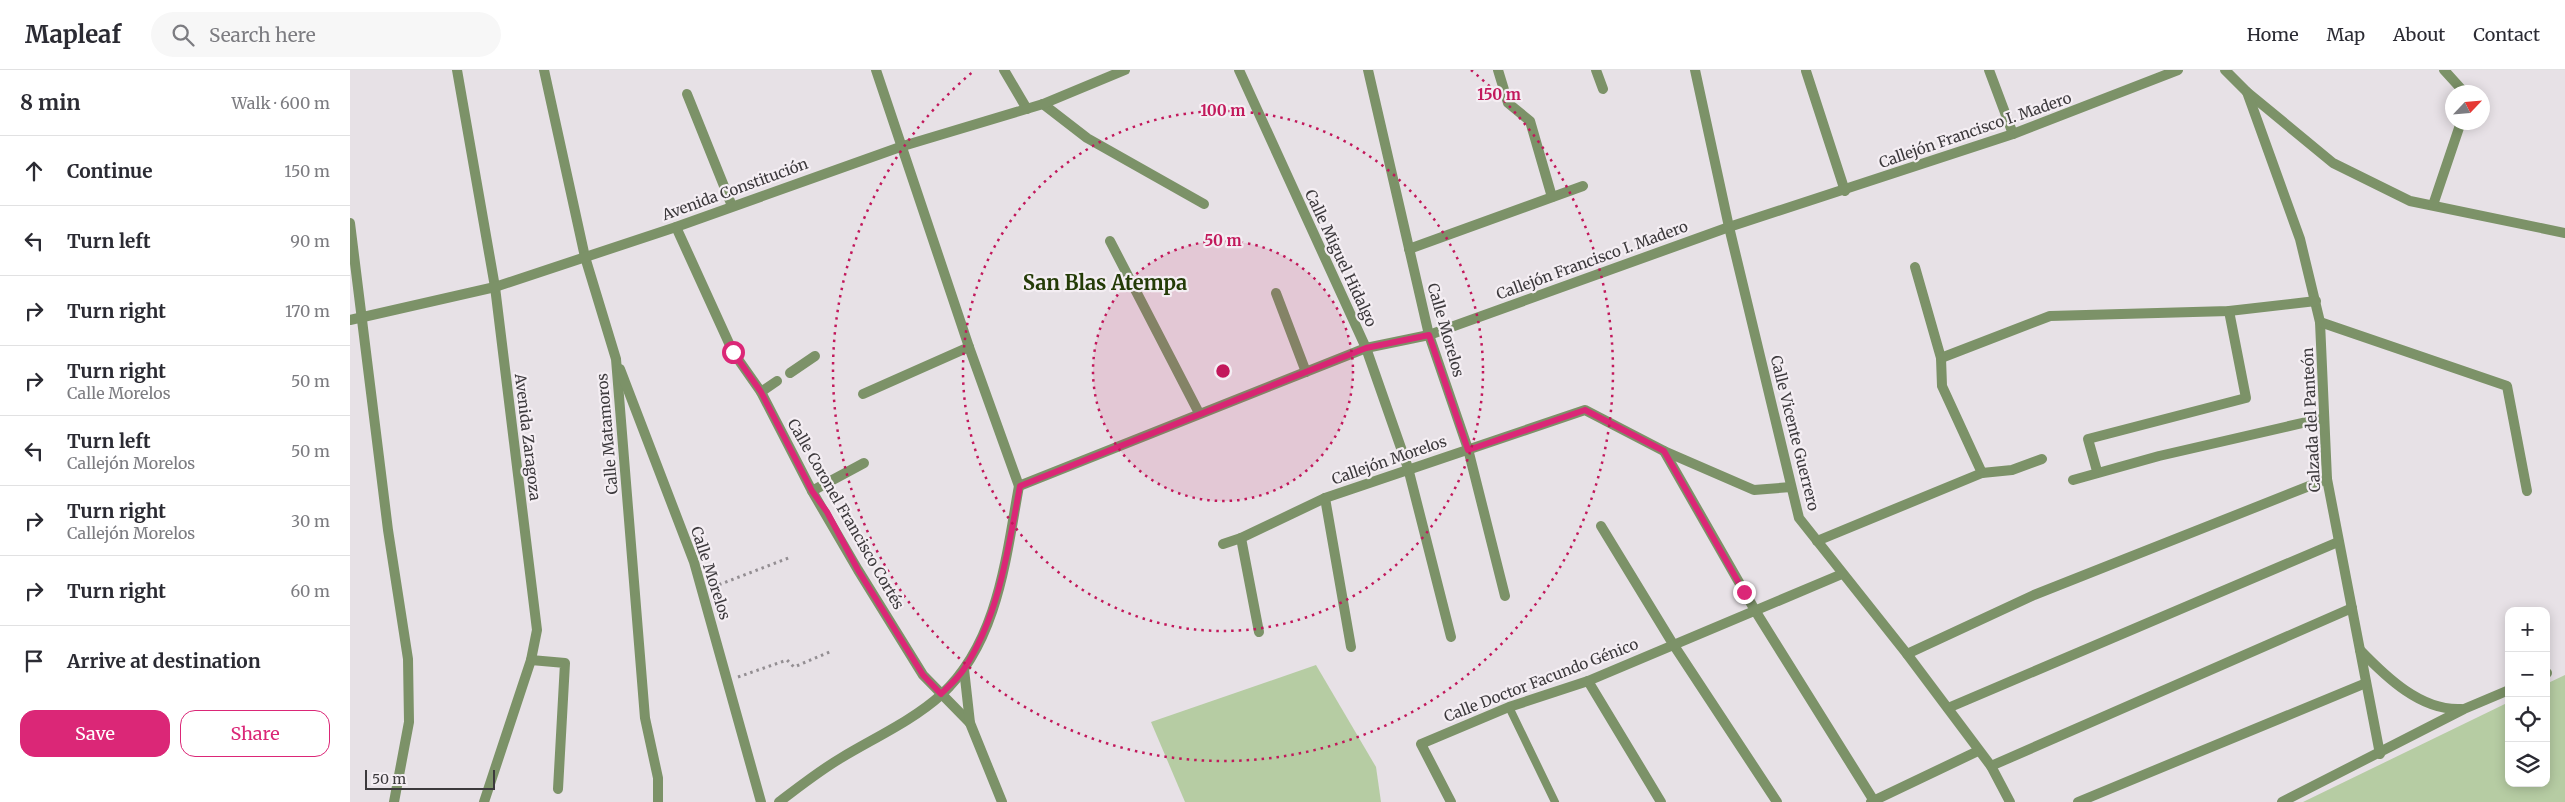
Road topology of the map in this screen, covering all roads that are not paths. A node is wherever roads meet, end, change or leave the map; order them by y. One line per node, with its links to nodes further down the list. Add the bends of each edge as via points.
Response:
1 (457, 70): 39 (street, Avenida Zaragoza)
2 (544, 70): 37 (street, Calle Matamoros)
3 (876, 70): 24 (street)
4 (1004, 70): 21 (street)
5 (1125, 70): 20 (street, Avenida Constitución)
6 (1239, 70): 48 (street, Calle Miguel Hidalgo)
7 (1368, 70): 36 (street, Calle Morelos)
8 (1498, 70): 27 (street, via 1508,103 1530,121)
9 (1596, 70): 17 (street)
10 (1695, 70): 33 (street, Calle Vicente Guerrero)
11 (1806, 70): 26 (street)
12 (1990, 70): 23 (street)
13 (2178, 70): 23 (street, Callejón Francisco I. Madero)
14 (2225, 70): 18 (street, Calzada del Panteón)
15 (2444, 70): 16 (street)
16 (2458, 85)
17 (1603, 89)
18 (2247, 92): 29 (street, Calzada del Panteón, via 2333,163 2410,201); 41 (street, Calzada del Panteón, via 2300,239)
19 (687, 94): 30 (street)
20 (1042, 104): 21 (street, Avenida Constitución); 28 (street, via 1087,138)
21 (1027, 109): 24 (street, Avenida Constitución)
22 (2458, 130): 29 (street)
23 (2013, 134): 26 (street, Callejón Francisco I. Madero)
24 (903, 146): 30 (street, Avenida Constitución); 47 (street)
25 (1583, 186): 27 (street)
26 (1845, 191): 33 (street, Callejón Francisco I. Madero)
27 (1552, 197): 36 (street)
28 (1204, 204)
29 (2433, 205): 34 (street, Calzada del Panteón)
30 (732, 206): 32 (street, Avenida Constitución)
31 (350, 224): 43 (street)
32 (676, 227): 37 (street, Avenida Constitución); 55 (street, Calle Coronel Francisco Cortés, via 733,352)
33 (1729, 227): 46 (street, Callejón Francisco I. Madero); 69 (street, Calle Vicente Guerrero)
34 (2565, 233)
35 (1110, 241): 57 (street)
36 (1409, 249): 46 (street, Calle Morelos)
37 (585, 257): 39 (street, Avenida Constitución); 51 (street, Calle Matamoros)
38 (1915, 267): 50 (street)
39 (495, 287): 43 (street, Avenida Constitución); 88 (street, Avenida Zaragoza, via 537,630)
40 (1276, 293): 52 (street)
41 (2316, 301): 42 (street); 45 (street, Calzada del Panteón)
42 (2229, 311): 50 (street, via 2050,316); 64 (street, via 2246,398 2088,439)
43 (361, 318): 44 (street, Avenida Constitución); 103 (street, via 408,659 409,722)
44 (350, 320)
45 (2320, 322): 58 (street, Calzada del Panteón); 71 (street, via 2507,386)
46 (1429, 335): 48 (street, Callejón Francisco I. Madero); 59 (street, Calle Morelos)
47 (969, 347): 56 (street); 68 (street)
48 (1366, 348): 52 (street, Callejón Francisco I. Madero); 63 (street, Calle Miguel Hidalgo)
49 (815, 356): 53 (street)
50 (1941, 358): 65 (street, via 1942,386)
51 (616, 359): 105 (street, Calle Matamoros, via 645,718 658,778); 106 (street, Calle Morelos, via 703,591)
52 (1306, 372): 57 (street, Callejón Francisco I. Madero)
53 (790, 373)
54 (777, 381): 55 (street)
55 (761, 392): 70 (street, Calle Coronel Francisco Cortés)
56 (863, 394)
57 (1199, 413): 68 (street, Callejón Francisco I. Madero)
58 (2324, 418): 64 (street); 66 (street, Calzada del Panteón)
59 (1468, 450): 60 (street, Callejón Morelos, via 1585,410); 63 (street, Callejón Morelos); 79 (street, Calle Morelos)
60 (1664, 451): 69 (street, Callejón Morelos, via 1754,490); 81 (street)
61 (2042, 459): 65 (street, via 2012,470)
62 (864, 463): 70 (street)
63 (1408, 468): 72 (street, Callejón Morelos); 83 (street, Calle Miguel Hidalgo)
64 (2098, 471): 67 (street)
65 (1982, 473): 75 (street)
66 (2327, 479): 76 (street, Calzada del Panteón); 87 (street, via 2034,595)
67 (2073, 480)
68 (1020, 486): 89 (street, via 1002,583)
69 (1790, 487): 75 (street, Calle Vicente Guerrero, via 1799,518)
70 (812, 491): 93 (street, Calle Coronel Francisco Cortés, via 923,675)
71 (2526, 491)
72 (1325, 498): 74 (street, Callejón Morelos); 85 (street)
73 (1600, 526): 84 (street)
74 (1242, 538): 77 (street, Callejón Morelos); 82 (street)
75 (1817, 541): 78 (street, Calle Vicente Guerrero)
76 (2338, 542): 80 (street, Calzada del Panteón); 95 (street)
77 (1223, 544)
78 (1842, 574): 81 (street, Calle Doctor Facundo Génico); 87 (street, Calle Vicente Guerrero)
79 (1505, 596)
80 (2352, 608): 86 (street, Calzada del Panteón); 100 (street)
81 (1756, 612): 84 (street, Calle Doctor Facundo Génico); 113 (street)
82 (1259, 632)
83 (1451, 637)
84 (1673, 644): 90 (street, Calle Doctor Facundo Génico); 112 (street)
85 (1351, 647)
86 (2360, 650): 91 (street, Calzada del Panteón); 96 (street, via 2386,677 2409,693 2443,710)
87 (1907, 654): 95 (street, Calle Vicente Guerrero)
88 (531, 660): 101 (street, via 565,663); 104 (street, Avenida Zaragoza)
89 (964, 670): 93 (street); 97 (street, Calle Coronel Francisco Cortés)
90 (1588, 681): 94 (street, Calle Doctor Facundo Génico); 111 (street)
91 (2366, 683): 99 (street, Calzada del Panteón); 115 (street)
92 (2505, 692): 96 (street)
93 (941, 694): 97 (street, Calle Coronel Francisco Cortés); 107 (street, via 922,710 839,759)
94 (1509, 706): 109 (street, Calle Doctor Facundo Génico, via 1421,744); 110 (lane)
95 (1948, 708): 98 (street, Calle Vicente Guerrero)
96 (2464, 709): 99 (street)
97 (970, 723): 108 (street, Calle Coronel Francisco Cortés)
98 (1978, 751): 100 (street, Calle Vicente Guerrero); 102 (street)
99 (2380, 754): 116 (street)
100 (1991, 766): 114 (street, Calle Vicente Guerrero)
101 (558, 789)
102 (1894, 797): 113 (street)
103 (394, 802)
104 (484, 802)
105 (658, 802)
106 (761, 802)
107 (779, 802)
108 (1002, 802)
109 (1451, 802)
110 (1555, 802)
111 (1661, 802)
112 (1777, 802)
113 (1873, 802)
114 (2010, 802)
115 (2078, 802)
116 (2282, 802)

